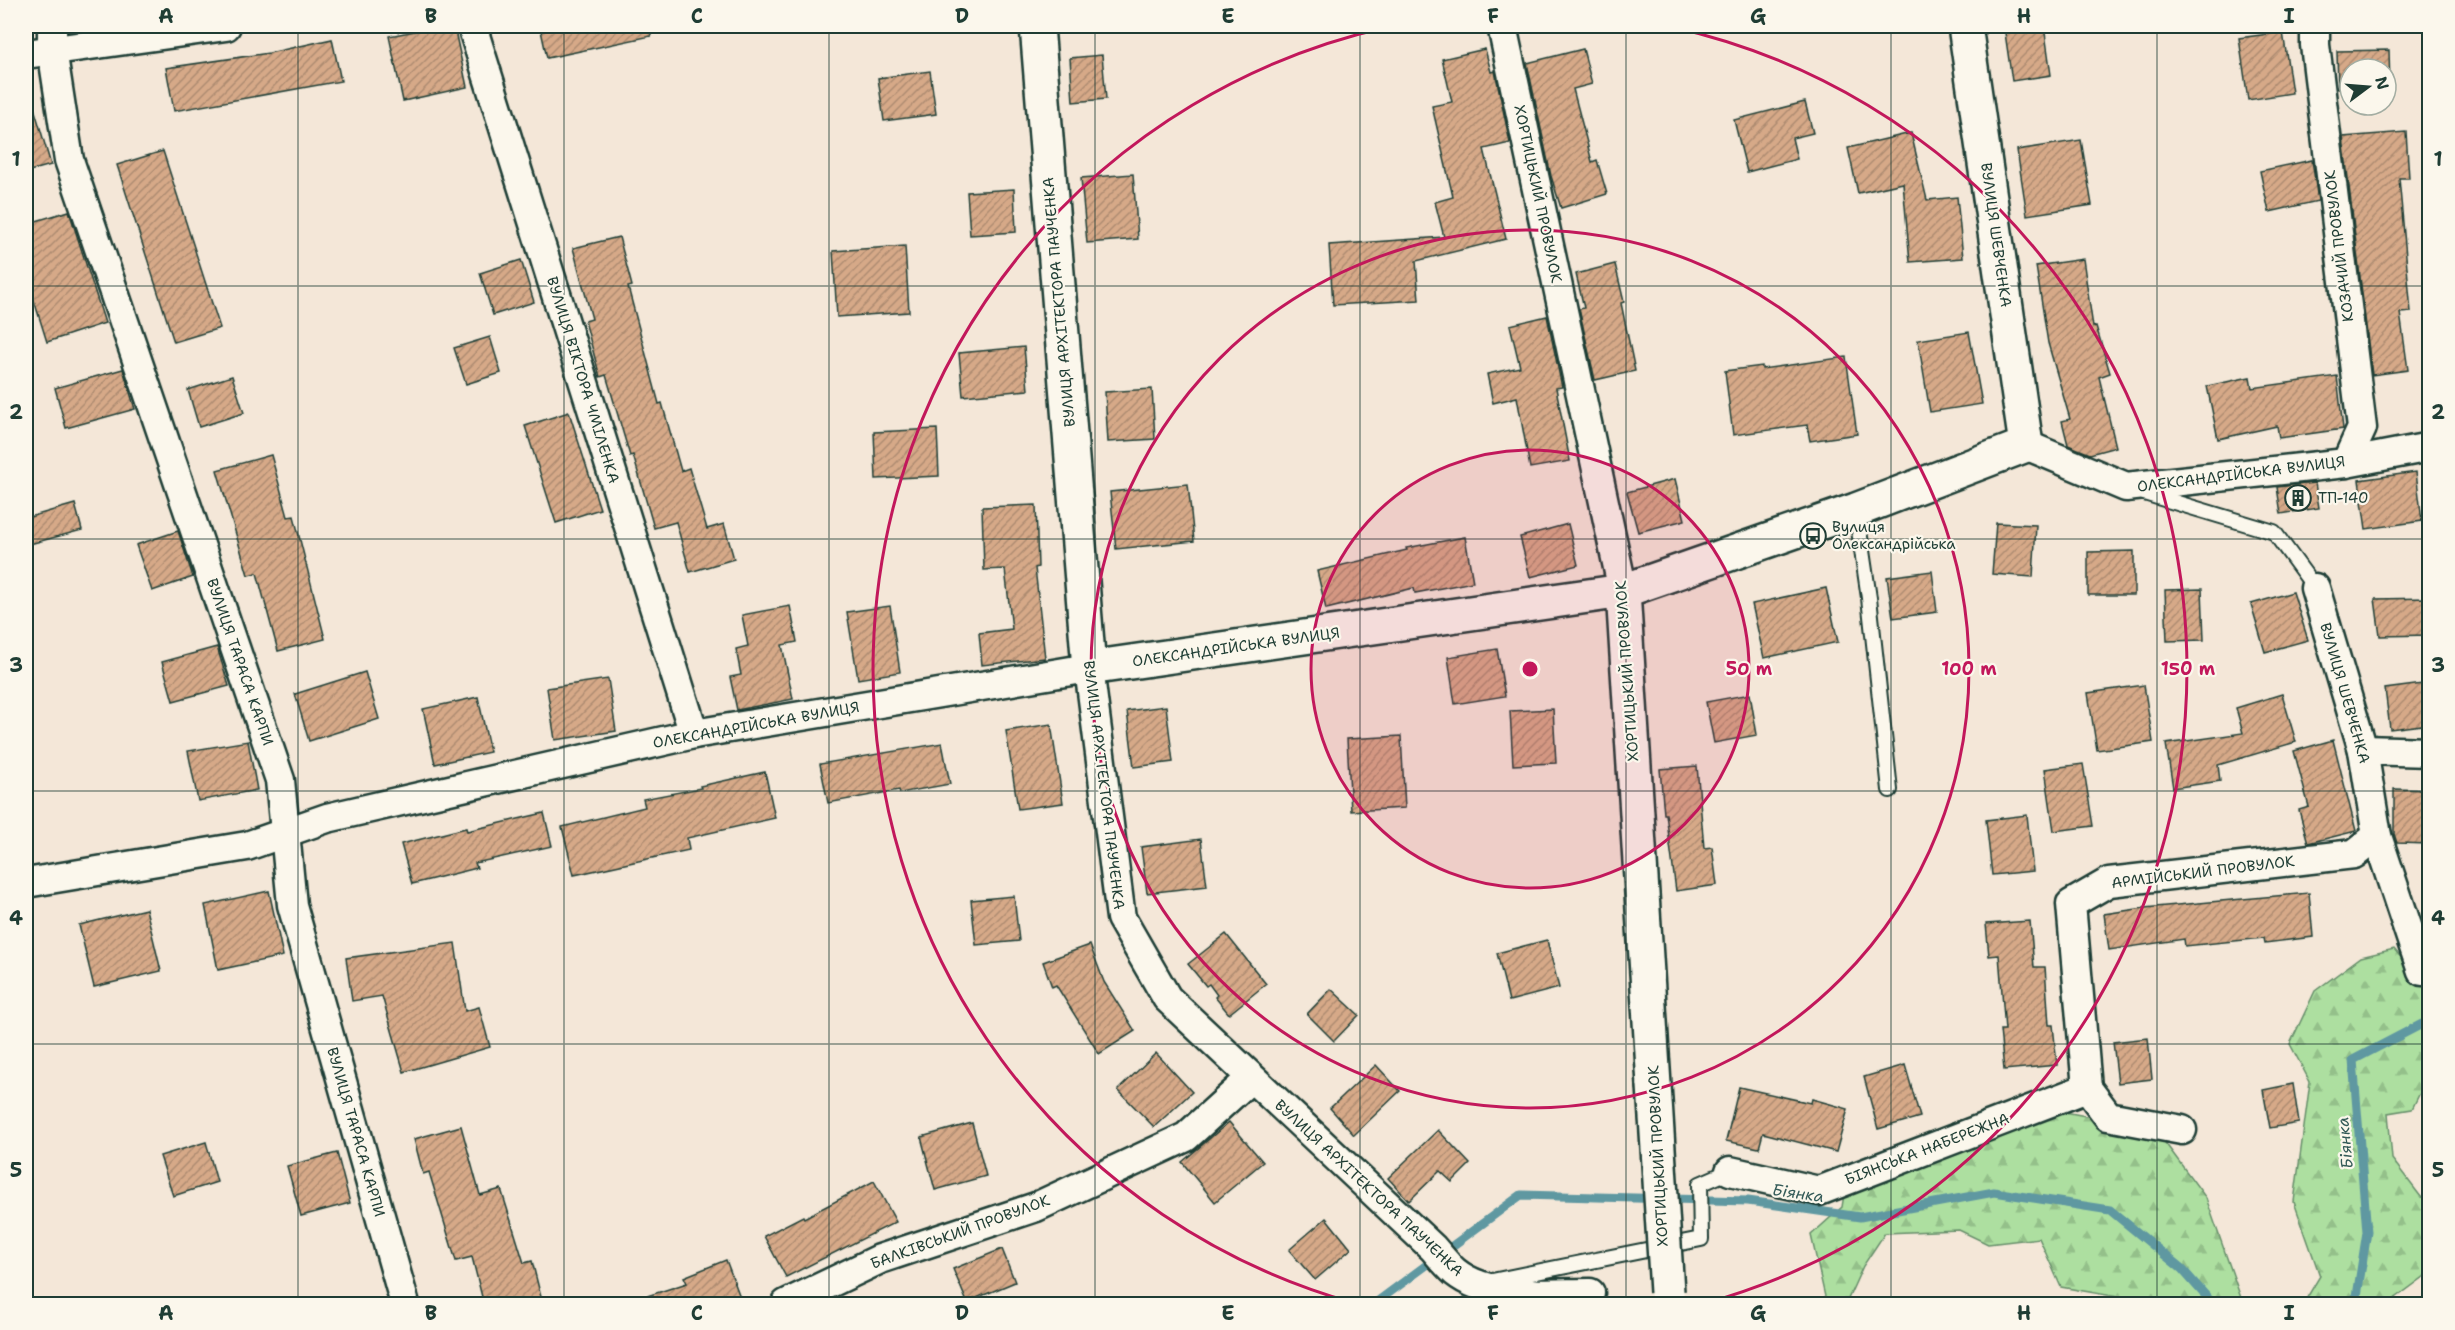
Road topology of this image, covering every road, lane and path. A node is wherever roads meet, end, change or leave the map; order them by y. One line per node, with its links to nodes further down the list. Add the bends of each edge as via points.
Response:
1 (226, 26): 7 (street)
2 (472, 26): 16 (street, ВУЛИЦЯ ВІКТОРА ЧМІЛЕНКА)
3 (1037, 26): 15 (street, ВУЛИЦЯ АРХІТЕКТОРА ПАУЧЕНКА)
4 (1502, 26): 14 (street, ХОРТИЦЬКИЙ ПРОВУЛОК)
5 (1965, 26): 8 (street, ВУЛИЦЯ ШЕВЧЕНКА)
6 (2315, 26): 10 (street, КОЗАЧИЙ ПРОВУЛОК, via 2362,428)
7 (43, 43): 20 (street, ВУЛИЦЯ ТАРАСА КАРПИ, via 69,160 280,780)
8 (2026, 445): 11 (street, ОЛЕКСАНДРІЙСЬКА ВУЛИЦЯ); 12 (street, ОЛЕКСАНДРІЙСЬКА ВУЛИЦЯ)
9 (2430, 447): 10 (street, ОЛЕКСАНДРІЙСЬКА ВУЛИЦЯ)
10 (2346, 462): 11 (street, ОЛЕКСАНДРІЙСЬКА ВУЛИЦЯ)
11 (2126, 487): 13 (lane, via 2274,532)
12 (1856, 510): 14 (street, ОЛЕКСАНДРІЙСЬКА ВУЛИЦЯ); 19 (lane)
13 (2315, 588): 17 (street, ВУЛИЦЯ ШЕВЧЕНКА)
14 (1623, 591): 15 (street, ОЛЕКСАНДРІЙСЬКА ВУЛИЦЯ); 30 (street, ХОРТИЦЬКИЙ ПРОВУЛОК, bridge)
15 (1089, 668): 16 (street, ОЛЕКСАНДРІЙСЬКА ВУЛИЦЯ); 24 (street, ВУЛИЦЯ АРХІТЕКТОРА ПАУЧЕНКА, via 1121,918 1167,998)
16 (694, 734): 20 (street, ОЛЕКСАНДРІЙСЬКА ВУЛИЦЯ, via 327,818)
17 (2363, 750): 18 (street); 21 (street, ВУЛИЦЯ ШЕВЧЕНКА)
18 (2430, 752)
19 (1890, 789)
20 (285, 833): 22 (street, ОЛЕКСАНДРІЙСЬКА ВУЛИЦЯ, via 247,846); 31 (street, ВУЛИЦЯ ТАРАСА КАРПИ, via 292,905)
21 (2377, 836): 23 (street, ВУЛИЦЯ ШЕВЧЕНКА); 25 (street, АРМІЙСЬКИЙ ПРОВУЛОК, via 2354,854 2109,882 2070,904)
22 (26, 883)
23 (2426, 971)
24 (1251, 1078): 28 (street, ВУЛИЦЯ АРХІТЕКТОРА ПАУЧЕНКА); 32 (street, БАЛКІВСЬКИЙ ПРОВУЛОК, via 1186,1137 1036,1206 880,1259)
25 (2087, 1088): 26 (street, via 2108,1116); 27 (street, БІЯНСЬКА НАБЕРЕЖНА, via 1819,1191)
26 (2182, 1130)
27 (1730, 1171): 28 (lane, via 1700,1184 1701,1239)
28 (1465, 1278): 29 (street, ВУЛИЦЯ АРХІТЕКТОРА ПАУЧЕНКА, via 1519,1294)
29 (1590, 1293)
30 (1668, 1298)
31 (405, 1305)
32 (786, 1305)

